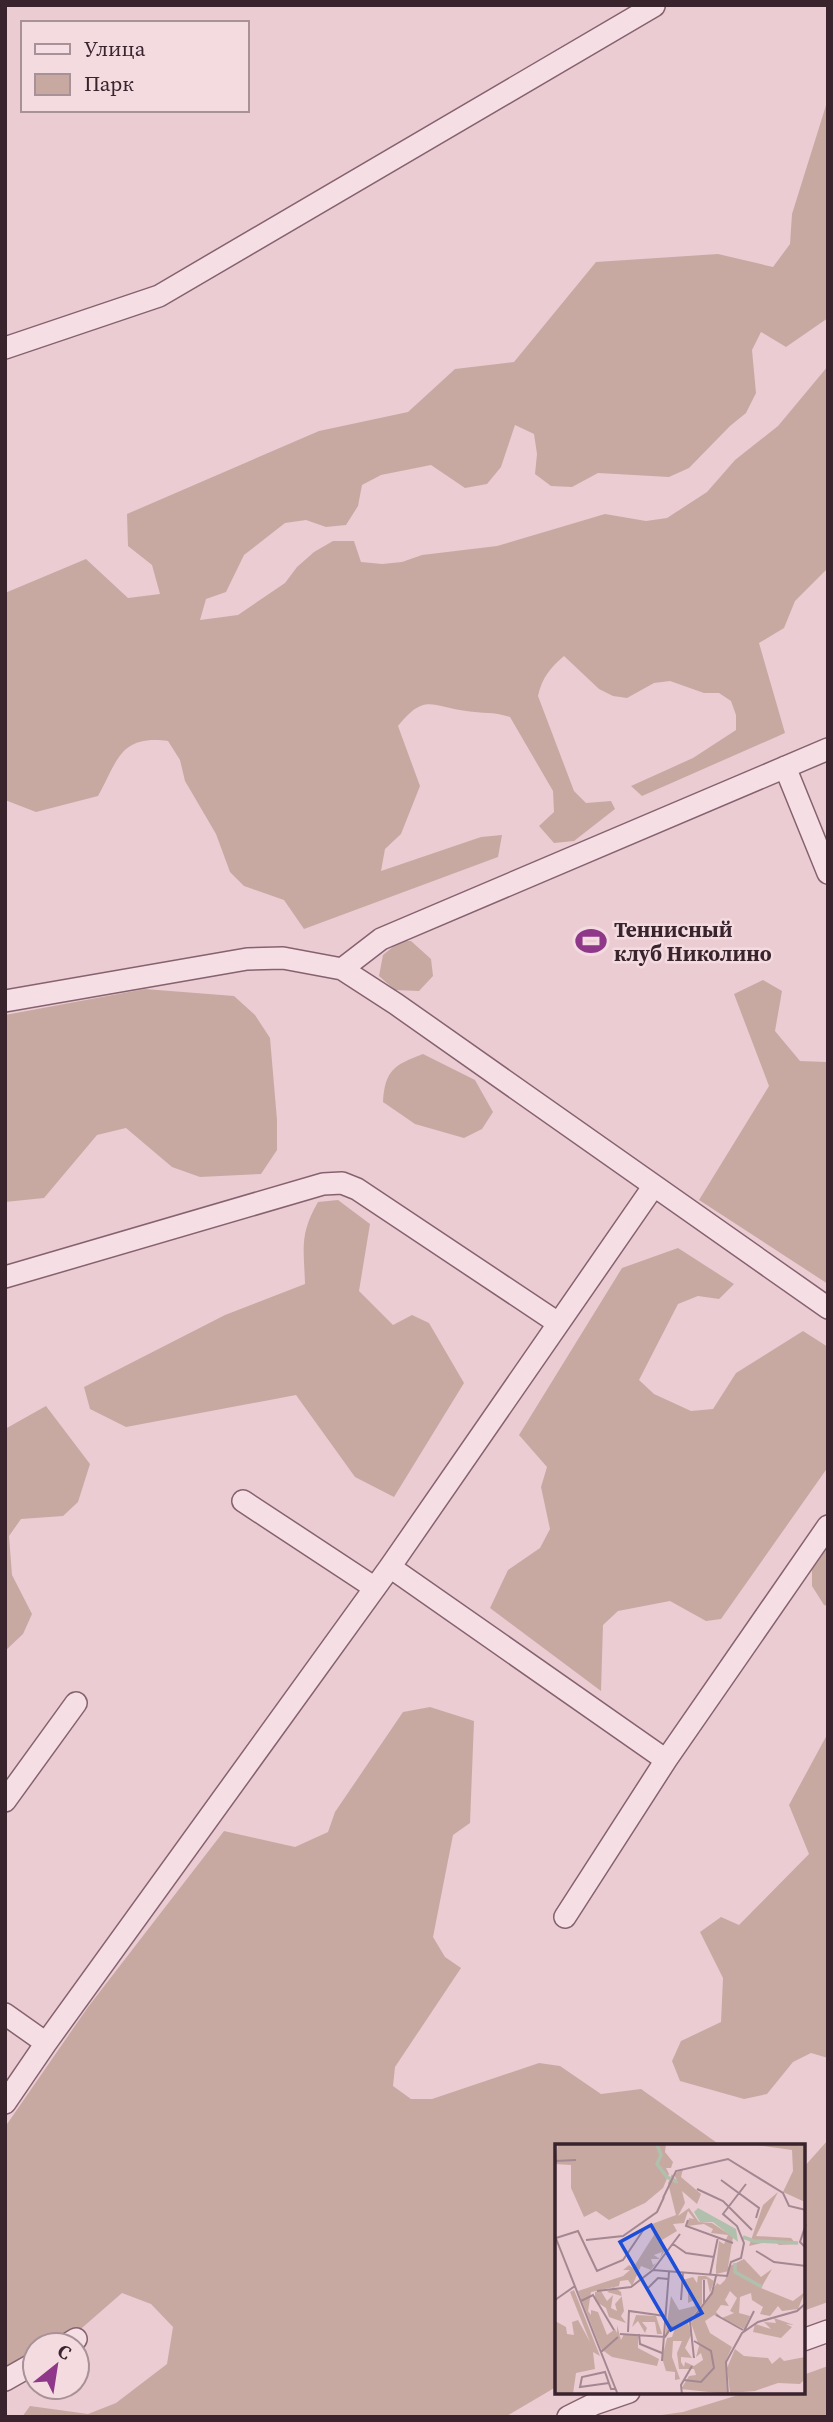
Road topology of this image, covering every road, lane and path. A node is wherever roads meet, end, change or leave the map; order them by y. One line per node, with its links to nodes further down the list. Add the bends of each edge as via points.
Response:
1 (654, 6): 2 (street, via 159,296)
2 (5, 348)
3 (828, 749): 4 (street)
4 (785, 767): 5 (street); 6 (street, via 381,939)
5 (828, 873)
6 (342, 969): 7 (street, via 283,958 247,959); 8 (street)
7 (5, 1001)
8 (653, 1187): 10 (street); 11 (street)
9 (5, 1277): 11 (street, via 323,1184 342,1184 357,1189)
10 (828, 1308)
11 (558, 1323): 14 (street)
12 (243, 1501): 15 (street)
13 (828, 1526): 17 (street)
14 (390, 1567): 15 (street); 17 (street)
15 (375, 1588): 21 (street)
16 (76, 1703): 18 (street)
17 (666, 1760): 19 (street)
18 (5, 1801)
19 (565, 1917)
20 (5, 2014): 21 (street)
21 (46, 2043): 22 (street)
22 (5, 2103)
23 (828, 2330): 24 (street)
24 (805, 2339)
25 (21, 2371): 26 (street)
26 (5, 2380)
27 (623, 2394): 28 (street)
28 (568, 2417)

